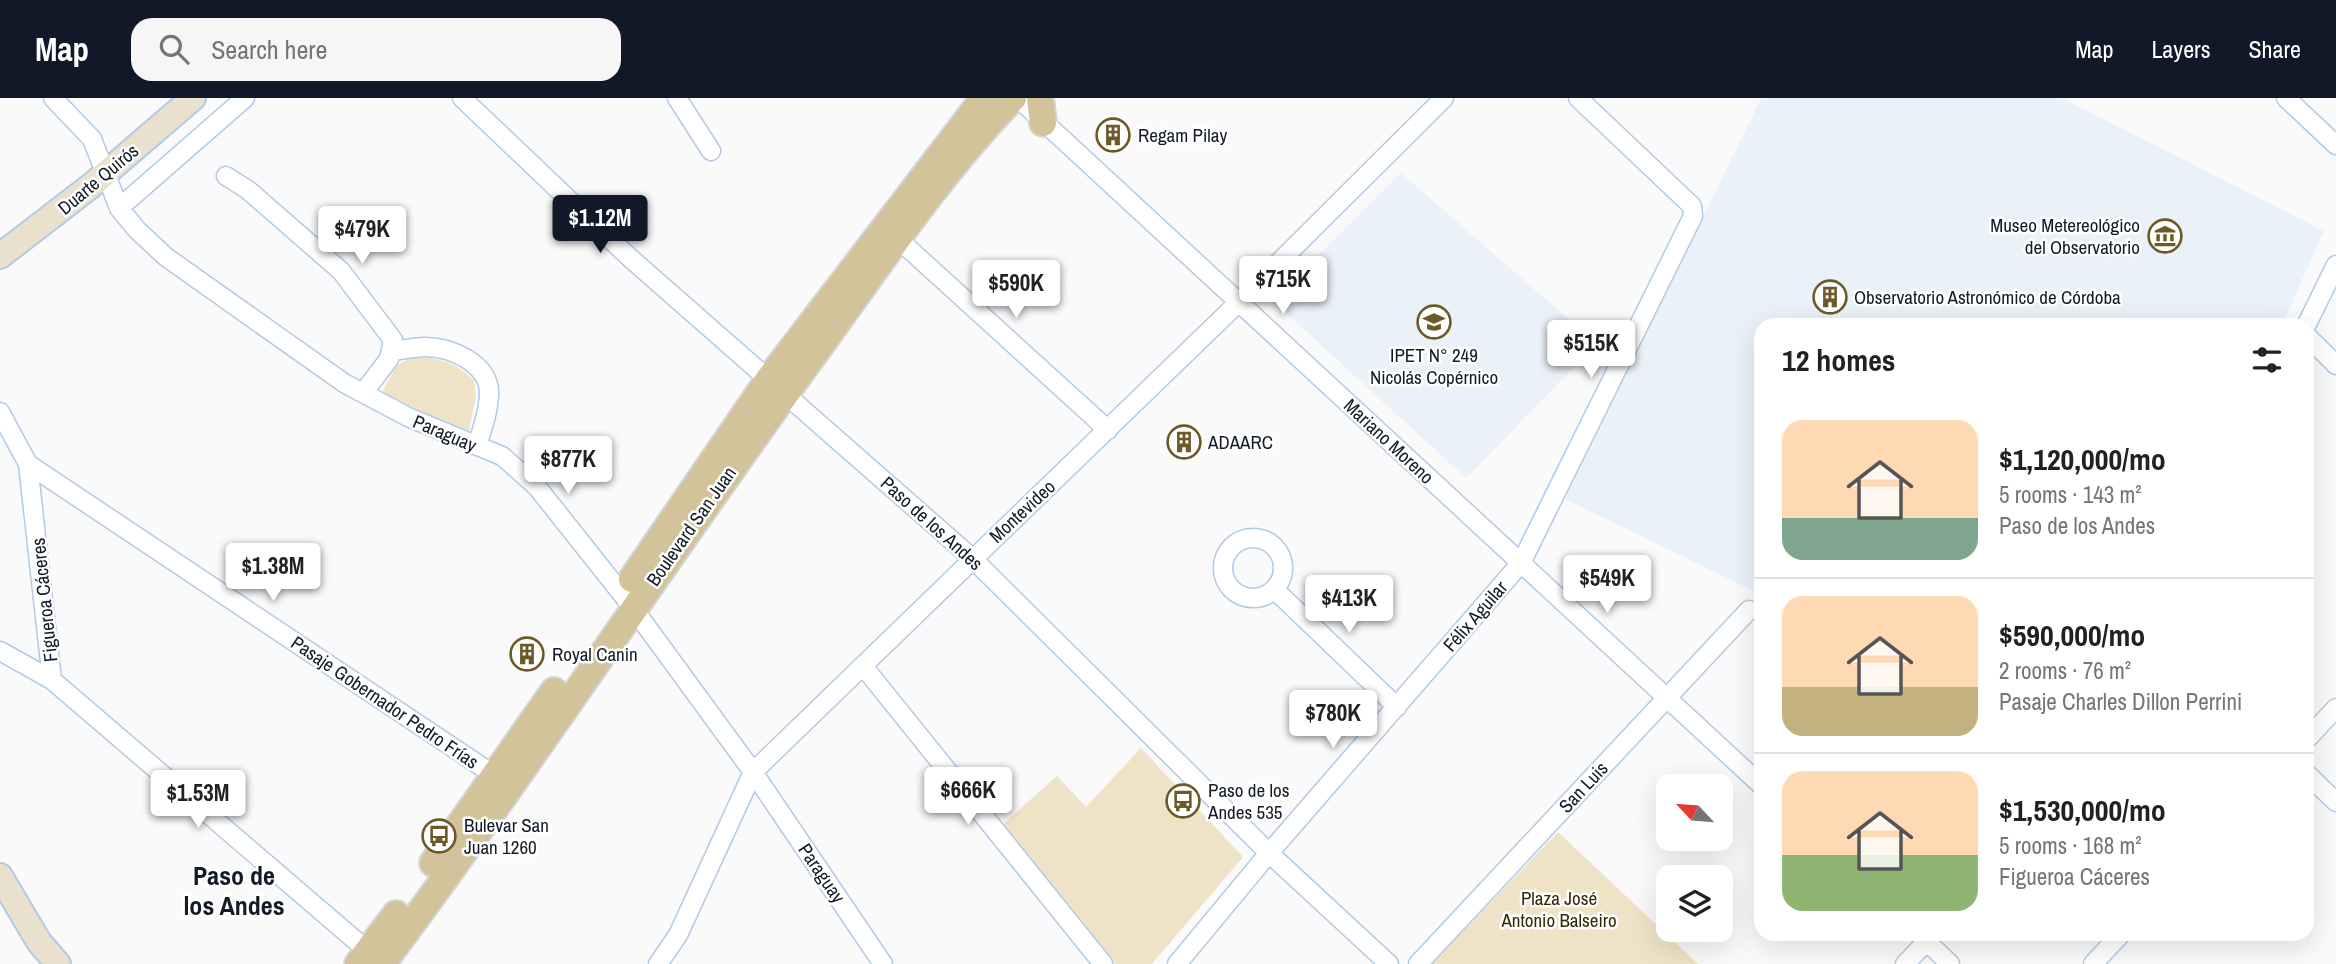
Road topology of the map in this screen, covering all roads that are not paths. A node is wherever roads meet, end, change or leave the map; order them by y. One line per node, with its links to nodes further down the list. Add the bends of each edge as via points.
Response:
1 (53, 98): 14 (street, Paraguay, via 92,139)
2 (192, 98): 14 (main road, Duarte Quirós)
3 (245, 98): 16 (street)
4 (462, 98): 25 (street, Paso de los Andes, via 629,257)
5 (677, 98): 13 (street)
6 (984, 98): 25 (main road, Boulevard San Juan)
7 (1015, 98): 11 (street, Mariano Moreno); 17 (main road, Boulevard San Juan, via 988,124)
8 (1444, 98): 20 (street, Montevideo)
9 (1578, 98): 32 (street, Félix Aguilar, via 1692,206 1693,216)
10 (2286, 98): 12 (street)
11 (1041, 110): 20 (street, Mariano Moreno)
12 (2336, 145)
13 (711, 151)
14 (107, 172): 16 (street, Paraguay); 18 (main road, Duarte Quirós)
15 (226, 176): 23 (street, via 341,271 393,340)
16 (119, 208): 26 (street, Paraguay, via 166,257)
17 (898, 239): 25 (main road, Boulevard San Juan); 28 (street)
18 (3, 253)
19 (2336, 265): 21 (street)
20 (1240, 301): 28 (street, Montevideo); 32 (street, Mariano Moreno)
21 (2310, 318)
22 (2314, 343): 24 (street)
23 (393, 351): 26 (street); 29 (street, via 444,349 480,370 489,394)
24 (2336, 365)
25 (777, 386): 31 (street, Paso de los Andes); 34 (main road, Boulevard San Juan)
26 (363, 393): 29 (street, Paraguay)
27 (0, 412): 30 (street, Pasaje Gobernador Pedro Frías)
28 (1108, 430): 31 (street, Montevideo)
29 (477, 446): 34 (street, Paraguay, via 518,468)
30 (28, 464): 38 (street, Figueroa Cáceres); 46 (street, Pasaje Gobernador Pedro Frías)
31 (972, 558): 37 (street, Montevideo); 48 (street, Paso de los Andes)
32 (1521, 563): 39 (street, Mariano Moreno); 40 (street, Félix Aguilar)
33 (1275, 590): 40 (street)
34 (628, 601): 43 (street, Paraguay); 46 (main road, Boulevard San Juan)
35 (1749, 610): 39 (street, San Luis)
36 (0, 651): 38 (street)
37 (863, 666): 43 (street, Montevideo); 57 (street)
38 (52, 680): 53 (street, Figueroa Cáceres)
39 (1667, 696): 44 (street, Mariano Moreno); 60 (street, San Luis)
40 (1397, 707): 48 (street, Félix Aguilar)
41 (2336, 708): 42 (street)
42 (2314, 731)
43 (753, 772): 55 (street, Montevideo, via 678,935); 56 (street, Paraguay)
44 (1754, 778)
45 (2314, 781): 47 (street)
46 (503, 782): 53 (main road, Boulevard San Juan)
47 (2336, 802)
48 (1269, 853): 58 (street, Félix Aguilar); 59 (street, Paso de los Andes)
49 (0, 876): 54 (main road, via 39,942)
50 (1924, 941): 61 (street)
51 (1931, 941): 62 (street)
52 (2114, 941): 63 (street)
53 (373, 961)
54 (58, 964)
55 (658, 964)
56 (883, 964)
57 (1103, 964)
58 (1177, 964)
59 (1389, 964)
60 (1418, 964)
61 (1905, 964)
62 (1951, 964)
63 (2093, 964)

